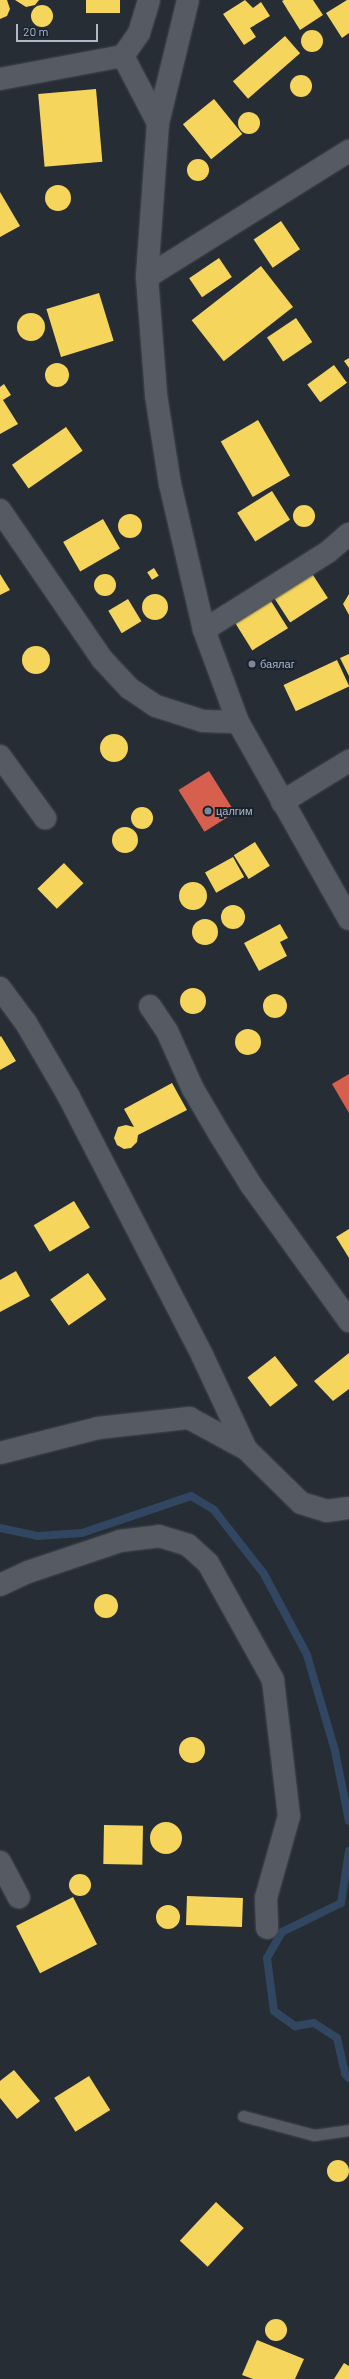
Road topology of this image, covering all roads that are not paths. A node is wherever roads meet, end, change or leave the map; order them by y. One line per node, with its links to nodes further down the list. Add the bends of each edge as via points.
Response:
1 (149, 0): 3 (street, via 139,33)
2 (188, 0): 5 (street)
3 (123, 56): 4 (street); 5 (street)
4 (0, 79)
5 (158, 123): 7 (street)
6 (349, 151): 7 (street)
7 (147, 277): 10 (street, via 156,395 170,484)
8 (0, 510): 11 (street, via 102,659 129,688 156,706 203,721)
9 (349, 534): 10 (street, via 328,552)
10 (204, 630): 11 (street)
11 (238, 722): 14 (street)
12 (0, 756): 15 (street)
13 (349, 761): 14 (street)
14 (282, 802): 16 (street)
15 (45, 818)
16 (349, 918)
17 (0, 988): 20 (street, via 26,1023 69,1097 202,1355)
18 (150, 1006): 19 (street, via 167,1031 193,1089 251,1185)
19 (349, 1321)
20 (246, 1449): 21 (street, via 189,1418 98,1428); 22 (street, via 301,1503 327,1511)
21 (0, 1454)
22 (349, 1508)
23 (0, 1585): 26 (street, via 28,1572 120,1541 159,1536 188,1545 208,1563 273,1680 289,1816 266,1898)
24 (0, 1862): 25 (street)
25 (19, 1897)
26 (267, 1928)
27 (243, 2116): 28 (lane, via 314,2136)
28 (349, 2130)

